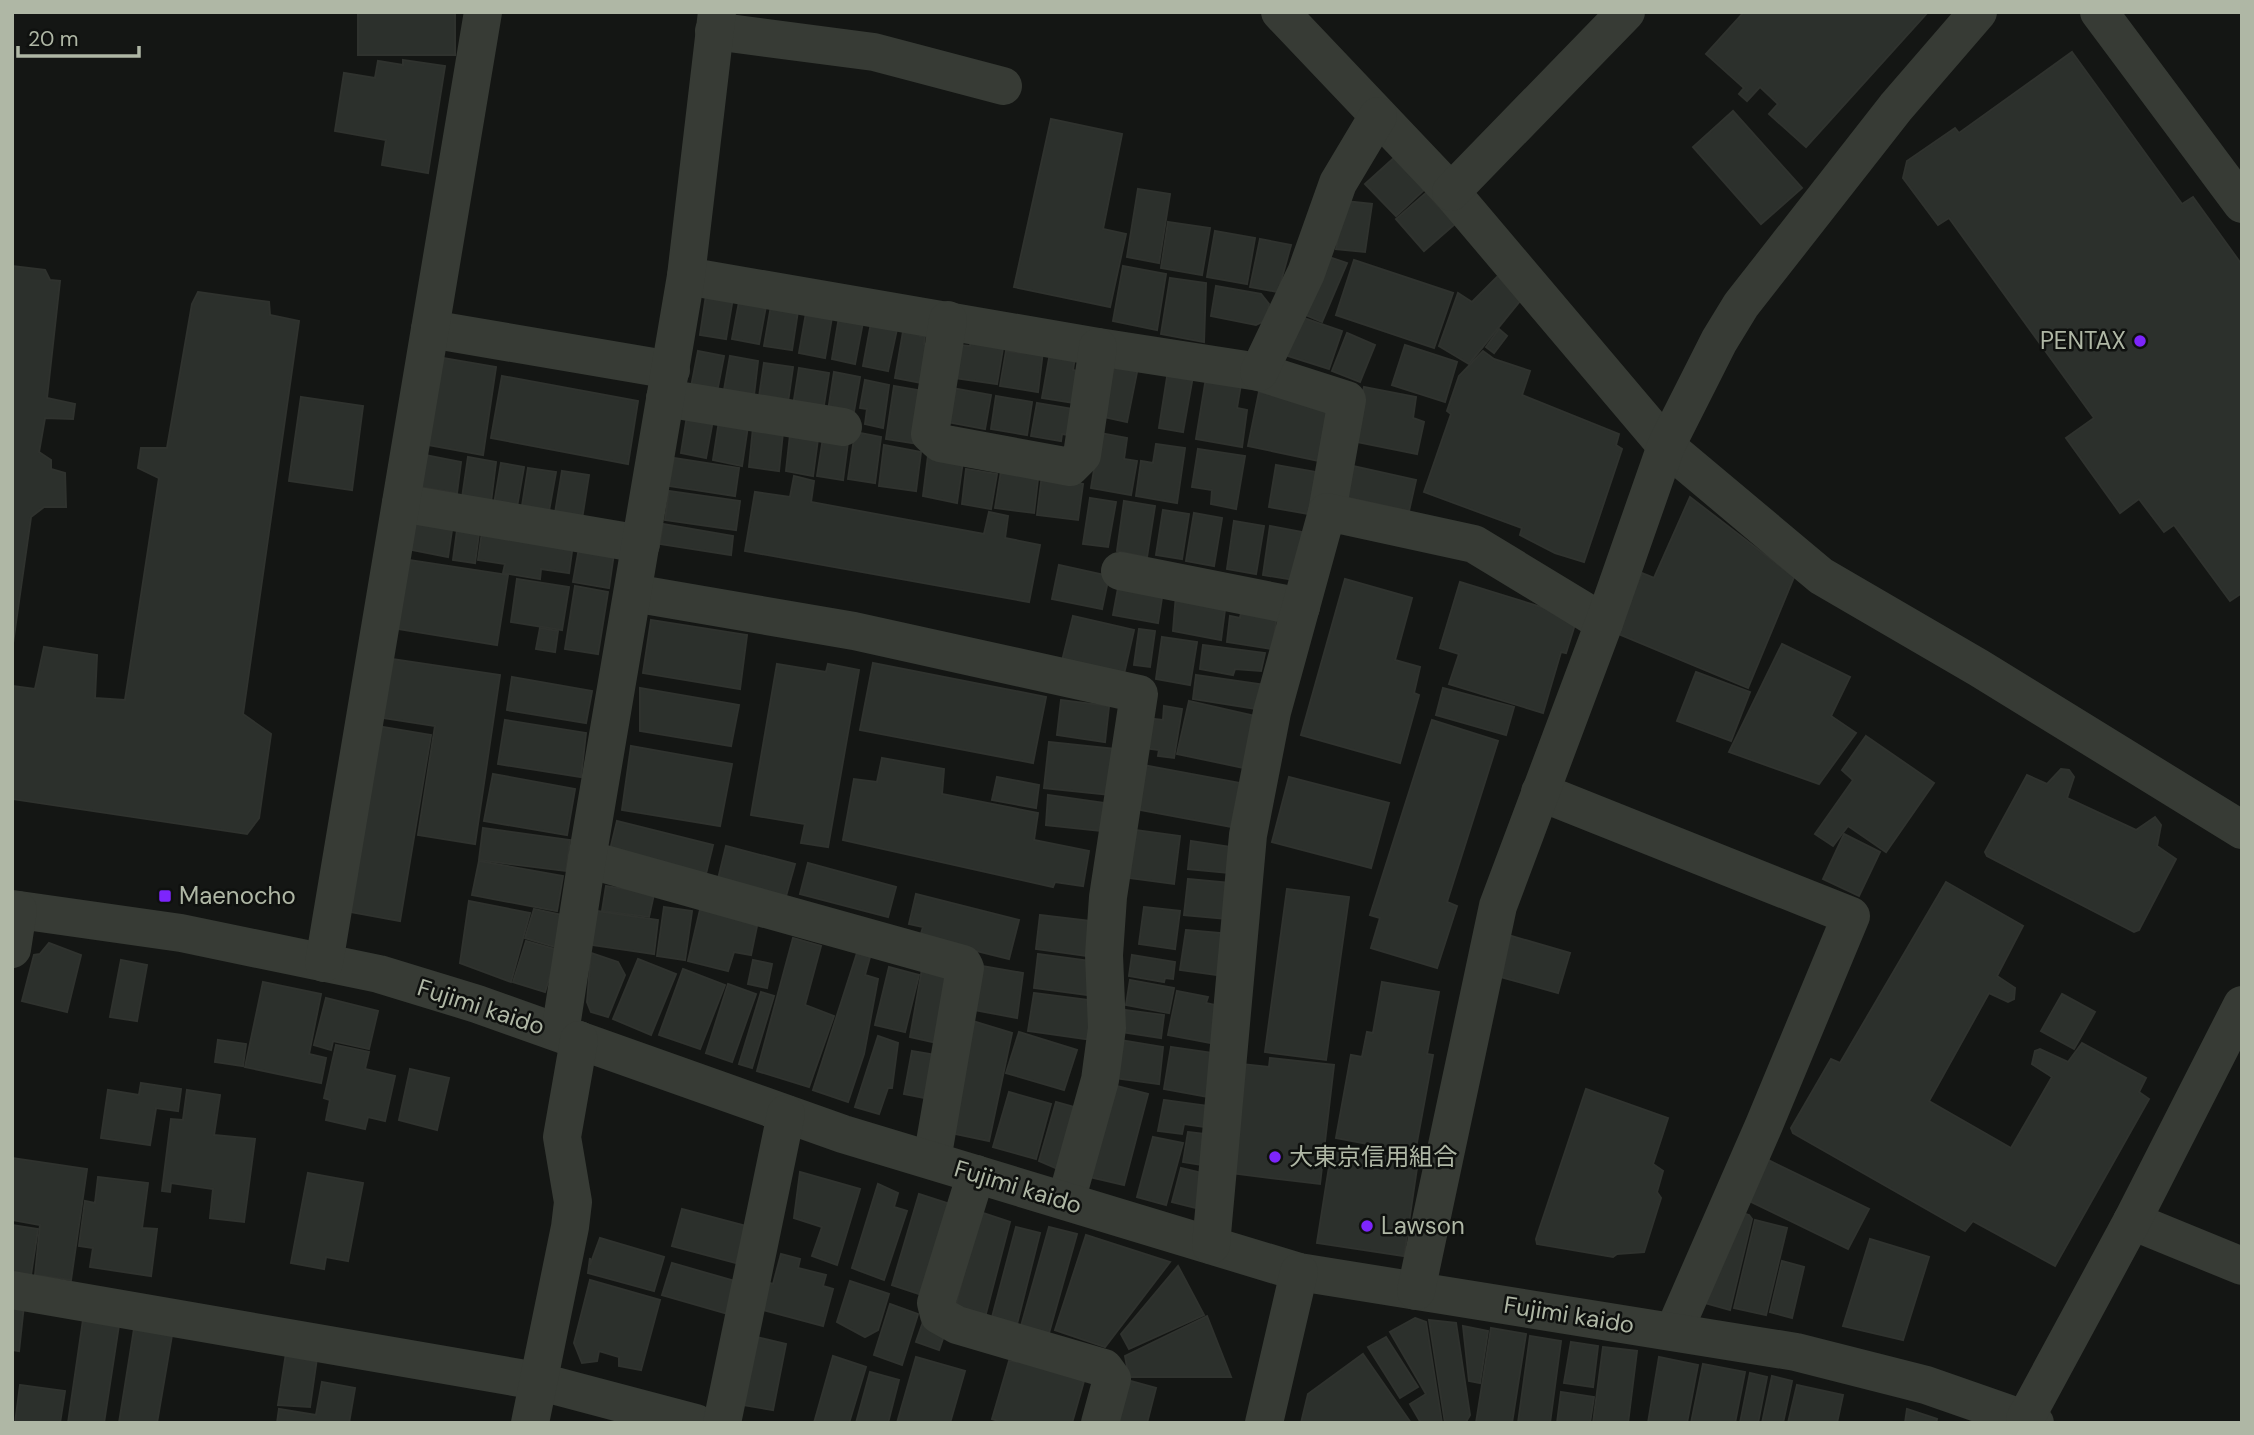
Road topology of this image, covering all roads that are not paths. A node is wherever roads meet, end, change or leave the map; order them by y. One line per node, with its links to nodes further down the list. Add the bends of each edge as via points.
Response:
1 (483, 12): 13 (street)
2 (1280, 12): 8 (street)
3 (1626, 12): 9 (street)
4 (1978, 12): 18 (street, via 1896,107 1741,305)
5 (2099, 12): 10 (street)
6 (715, 22): 7 (street, via 874,52); 11 (street)
7 (1003, 86)
8 (1378, 116): 9 (street); 15 (street, via 1338,183 1306,273)
9 (1451, 192): 18 (street)
10 (2242, 204)
11 (686, 275): 12 (street); 16 (street)
12 (948, 320): 14 (street); 14 (street, via 930,434 940,443 1031,460 1070,467 1082,455)
13 (430, 329): 16 (street); 19 (street)
14 (1098, 347): 15 (street)
15 (1259, 372): 20 (street, via 1347,400)
16 (668, 384): 17 (street); 21 (street)
17 (843, 427)
18 (1666, 446): 25 (street); 27 (street, via 1821,576)
19 (401, 503): 21 (street); 31 (street)
20 (1327, 512): 24 (street); 25 (street, via 1475,544)
21 (641, 544): 23 (street)
22 (1120, 571): 24 (street)
23 (633, 593): 28 (street); 37 (street, via 854,631 1139,694 1108,897 1104,954 1107,1028 1100,1080)
24 (1301, 607): 39 (street, via 1272,712 1248,835)
25 (1604, 623): 26 (street)
26 (1541, 793): 43 (street, via 1498,906); 44 (street, via 1852,916)
27 (2242, 831)
28 (587, 859): 33 (street); 35 (street, via 963,964)
29 (15, 910): 30 (street); 31 (street, Fujimi kaido, via 181,933)
30 (12, 949)
31 (324, 962): 33 (street, Fujimi kaido, via 379,974)
32 (2242, 1005): 38 (street)
33 (569, 1037): 34 (street, Fujimi kaido); 45 (street, via 562,1137 573,1202)
34 (786, 1114): 35 (street, Fujimi kaido); 49 (street)
35 (932, 1160): 36 (street, Fujimi kaido)
36 (976, 1174): 37 (street, Fujimi kaido); 50 (street, via 936,1303 939,1315 957,1325 1104,1368 1112,1379)
37 (1066, 1201): 39 (street, Fujimi kaido)
38 (2132, 1221): 40 (street); 46 (street)
39 (1211, 1245): 41 (street, Fujimi kaido)
40 (2242, 1266)
41 (1299, 1272): 43 (street, Fujimi kaido); 51 (street)
42 (12, 1290): 45 (street)
43 (1416, 1291): 44 (street, Fujimi kaido)
44 (1674, 1331): 46 (street, Fujimi kaido, via 1861,1368 1926,1385)
45 (537, 1381): 47 (street); 48 (street)
46 (2021, 1420)
47 (530, 1423)
48 (696, 1423)
49 (722, 1423)
50 (1100, 1423)
51 (1265, 1423)

